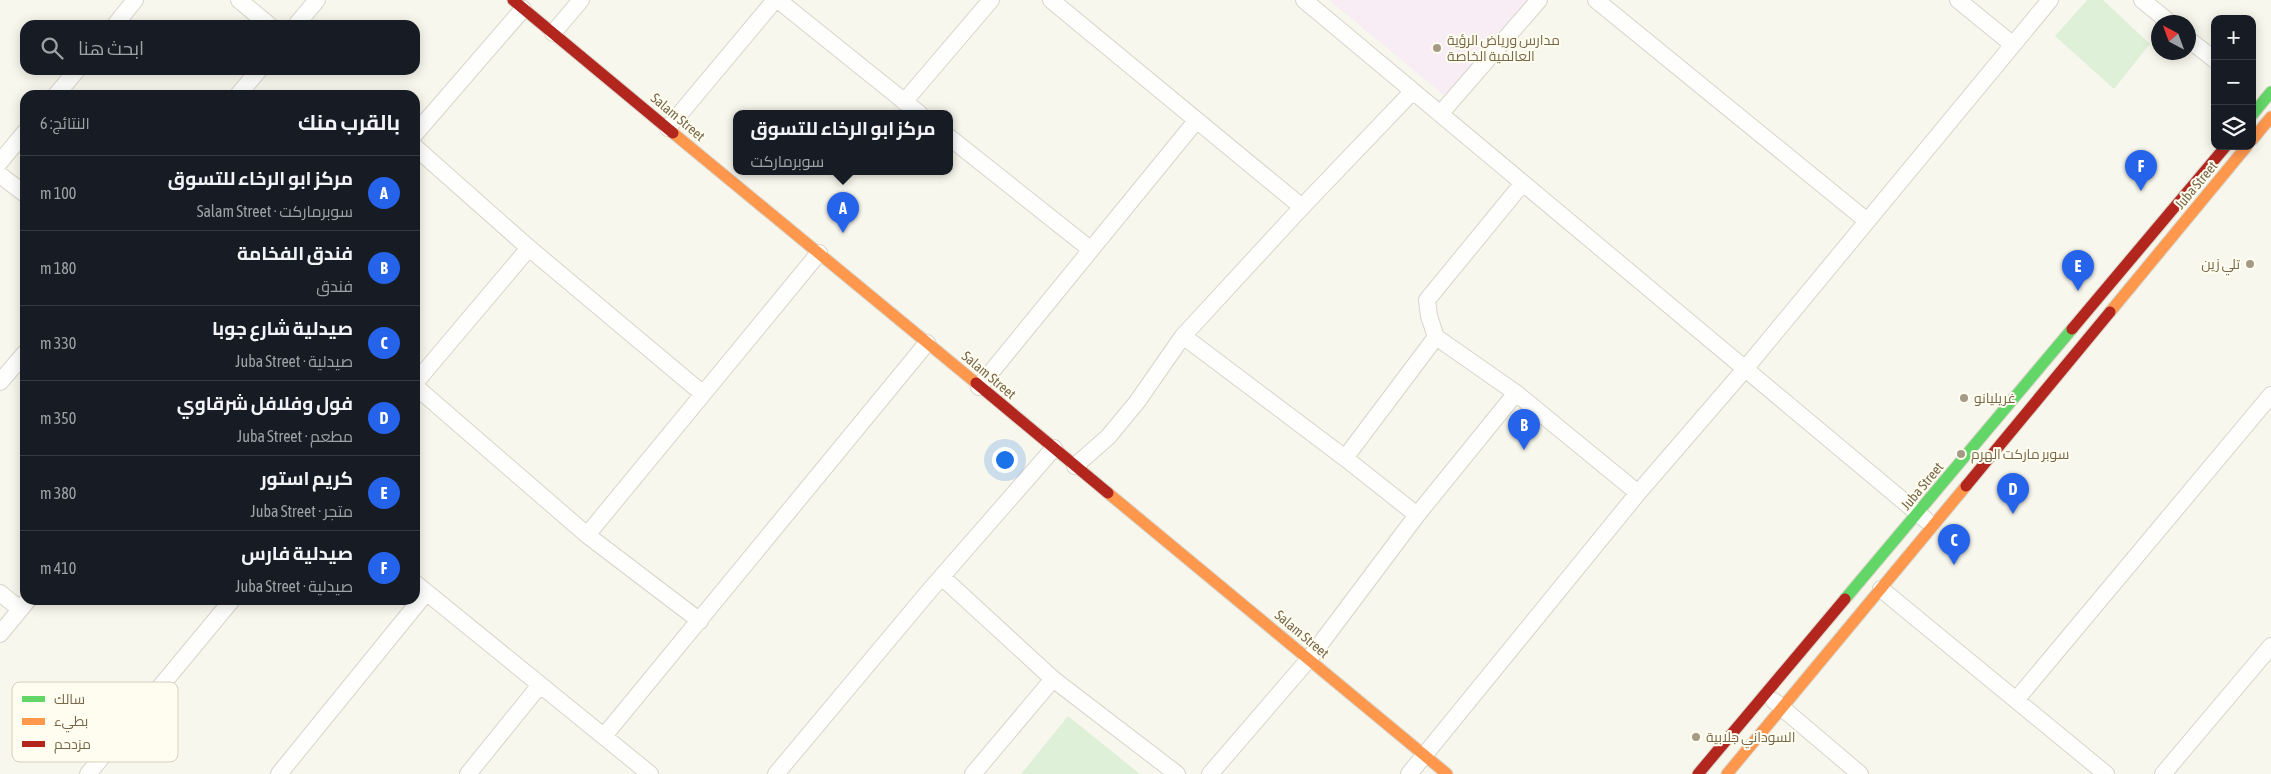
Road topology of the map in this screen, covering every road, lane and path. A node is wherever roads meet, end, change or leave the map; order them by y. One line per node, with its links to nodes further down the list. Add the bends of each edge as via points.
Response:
1 (135, 0): 16 (street)
2 (239, 0): 17 (street)
3 (317, 0): 18 (street)
4 (581, 0): 19 (street)
5 (777, 0): 29 (street); 36 (street)
6 (991, 0): 29 (street)
7 (1051, 0): 34 (street)
8 (1304, 0): 27 (street)
9 (1539, 0): 32 (street)
10 (1596, 0): 48 (street)
11 (1958, 0): 20 (street)
12 (2050, 0): 20 (street)
13 (2142, 0): 15 (street)
14 (518, 4): 19 (street, Salam Street); 35 (street)
15 (2160, 15)
16 (118, 20)
17 (263, 20)
18 (300, 20)
19 (553, 33): 36 (street, Salam Street)
20 (2012, 44): 48 (street)
21 (2196, 45): 22 (street)
22 (2211, 57)
23 (73, 75): 25 (street)
24 (255, 75): 26 (street)
25 (60, 90)
26 (242, 90)
27 (1412, 92): 32 (street); 47 (street)
28 (2264, 98): 30 (street)
29 (904, 102): 31 (street)
30 (2256, 109)
31 (915, 110)
32 (1441, 113): 45 (street)
33 (2271, 118): 37 (street)
34 (1196, 121): 47 (street); 50 (street)
35 (420, 128)
36 (668, 128): 51 (street, Salam Street)
37 (2256, 135)
38 (20, 138): 43 (street)
39 (953, 141): 50 (street)
40 (2223, 150): 68 (street, Juba Street)
41 (2244, 150): 70 (street, Juba Street)
42 (420, 151): 49 (street)
43 (0, 162)
44 (0, 174): 46 (street)
45 (1522, 184): 53 (street, via 1426,300); 56 (street)
46 (20, 190)
47 (1302, 207): 52 (street)
48 (1867, 221): 56 (street)
49 (529, 248): 57 (street); 62 (street)
50 (1090, 249): 59 (street)
51 (819, 253): 54 (street, Salam Street); 62 (street)
52 (1183, 336): 65 (street); 66 (street, via 1108,438)
53 (1436, 336): 61 (street); 65 (street)
54 (927, 343): 59 (street, Salam Street); 80 (street)
55 (20, 359): 58 (street)
56 (1745, 369): 67 (street); 68 (street)
57 (420, 378)
58 (0, 382)
59 (979, 386): 64 (street, Salam Street)
60 (420, 388): 71 (street)
61 (1516, 393): 67 (street); 69 (street)
62 (702, 394): 71 (street)
63 (2271, 395): 88 (street)
64 (1054, 448): 66 (street, Salam Street); 72 (street)
65 (1345, 458): 69 (street)
66 (1074, 466): 83 (street, Salam Street)
67 (1638, 493): 91 (street)
68 (1918, 514): 70 (street); 87 (street, Juba Street)
69 (1417, 515): 83 (street)
70 (1934, 526): 74 (street, Juba Street)
71 (588, 535): 80 (street)
72 (942, 577): 84 (street); 97 (street)
73 (421, 588): 86 (street)
74 (1881, 589): 88 (street); 89 (street, Juba Street)
75 (0, 593): 76 (street)
76 (20, 603)
77 (24, 605): 81 (street)
78 (228, 605): 85 (street)
79 (408, 605): 94 (street)
80 (700, 621): 90 (street)
81 (0, 634)
82 (2271, 646): 107 (street)
83 (1309, 659): 91 (street, Salam Street); 100 (street)
84 (1053, 679): 98 (street); 99 (street)
85 (164, 682)
86 (540, 685): 90 (street); 95 (street)
87 (1766, 694): 89 (street); 103 (street, Juba Street)
88 (2016, 700): 106 (street)
89 (1782, 708): 104 (street, Juba Street); 105 (street)
90 (604, 736): 96 (street)
91 (1424, 755): 101 (street); 102 (street, Salam Street)
92 (98, 762): 93 (street)
93 (88, 774)
94 (279, 774)
95 (468, 774)
96 (650, 774)
97 (776, 774)
98 (973, 774)
99 (1177, 774)
100 (1210, 774)
101 (1409, 774)
102 (1447, 774)
103 (1698, 774)
104 (1727, 774)
105 (1860, 774)
106 (2106, 774)
107 (2163, 774)

